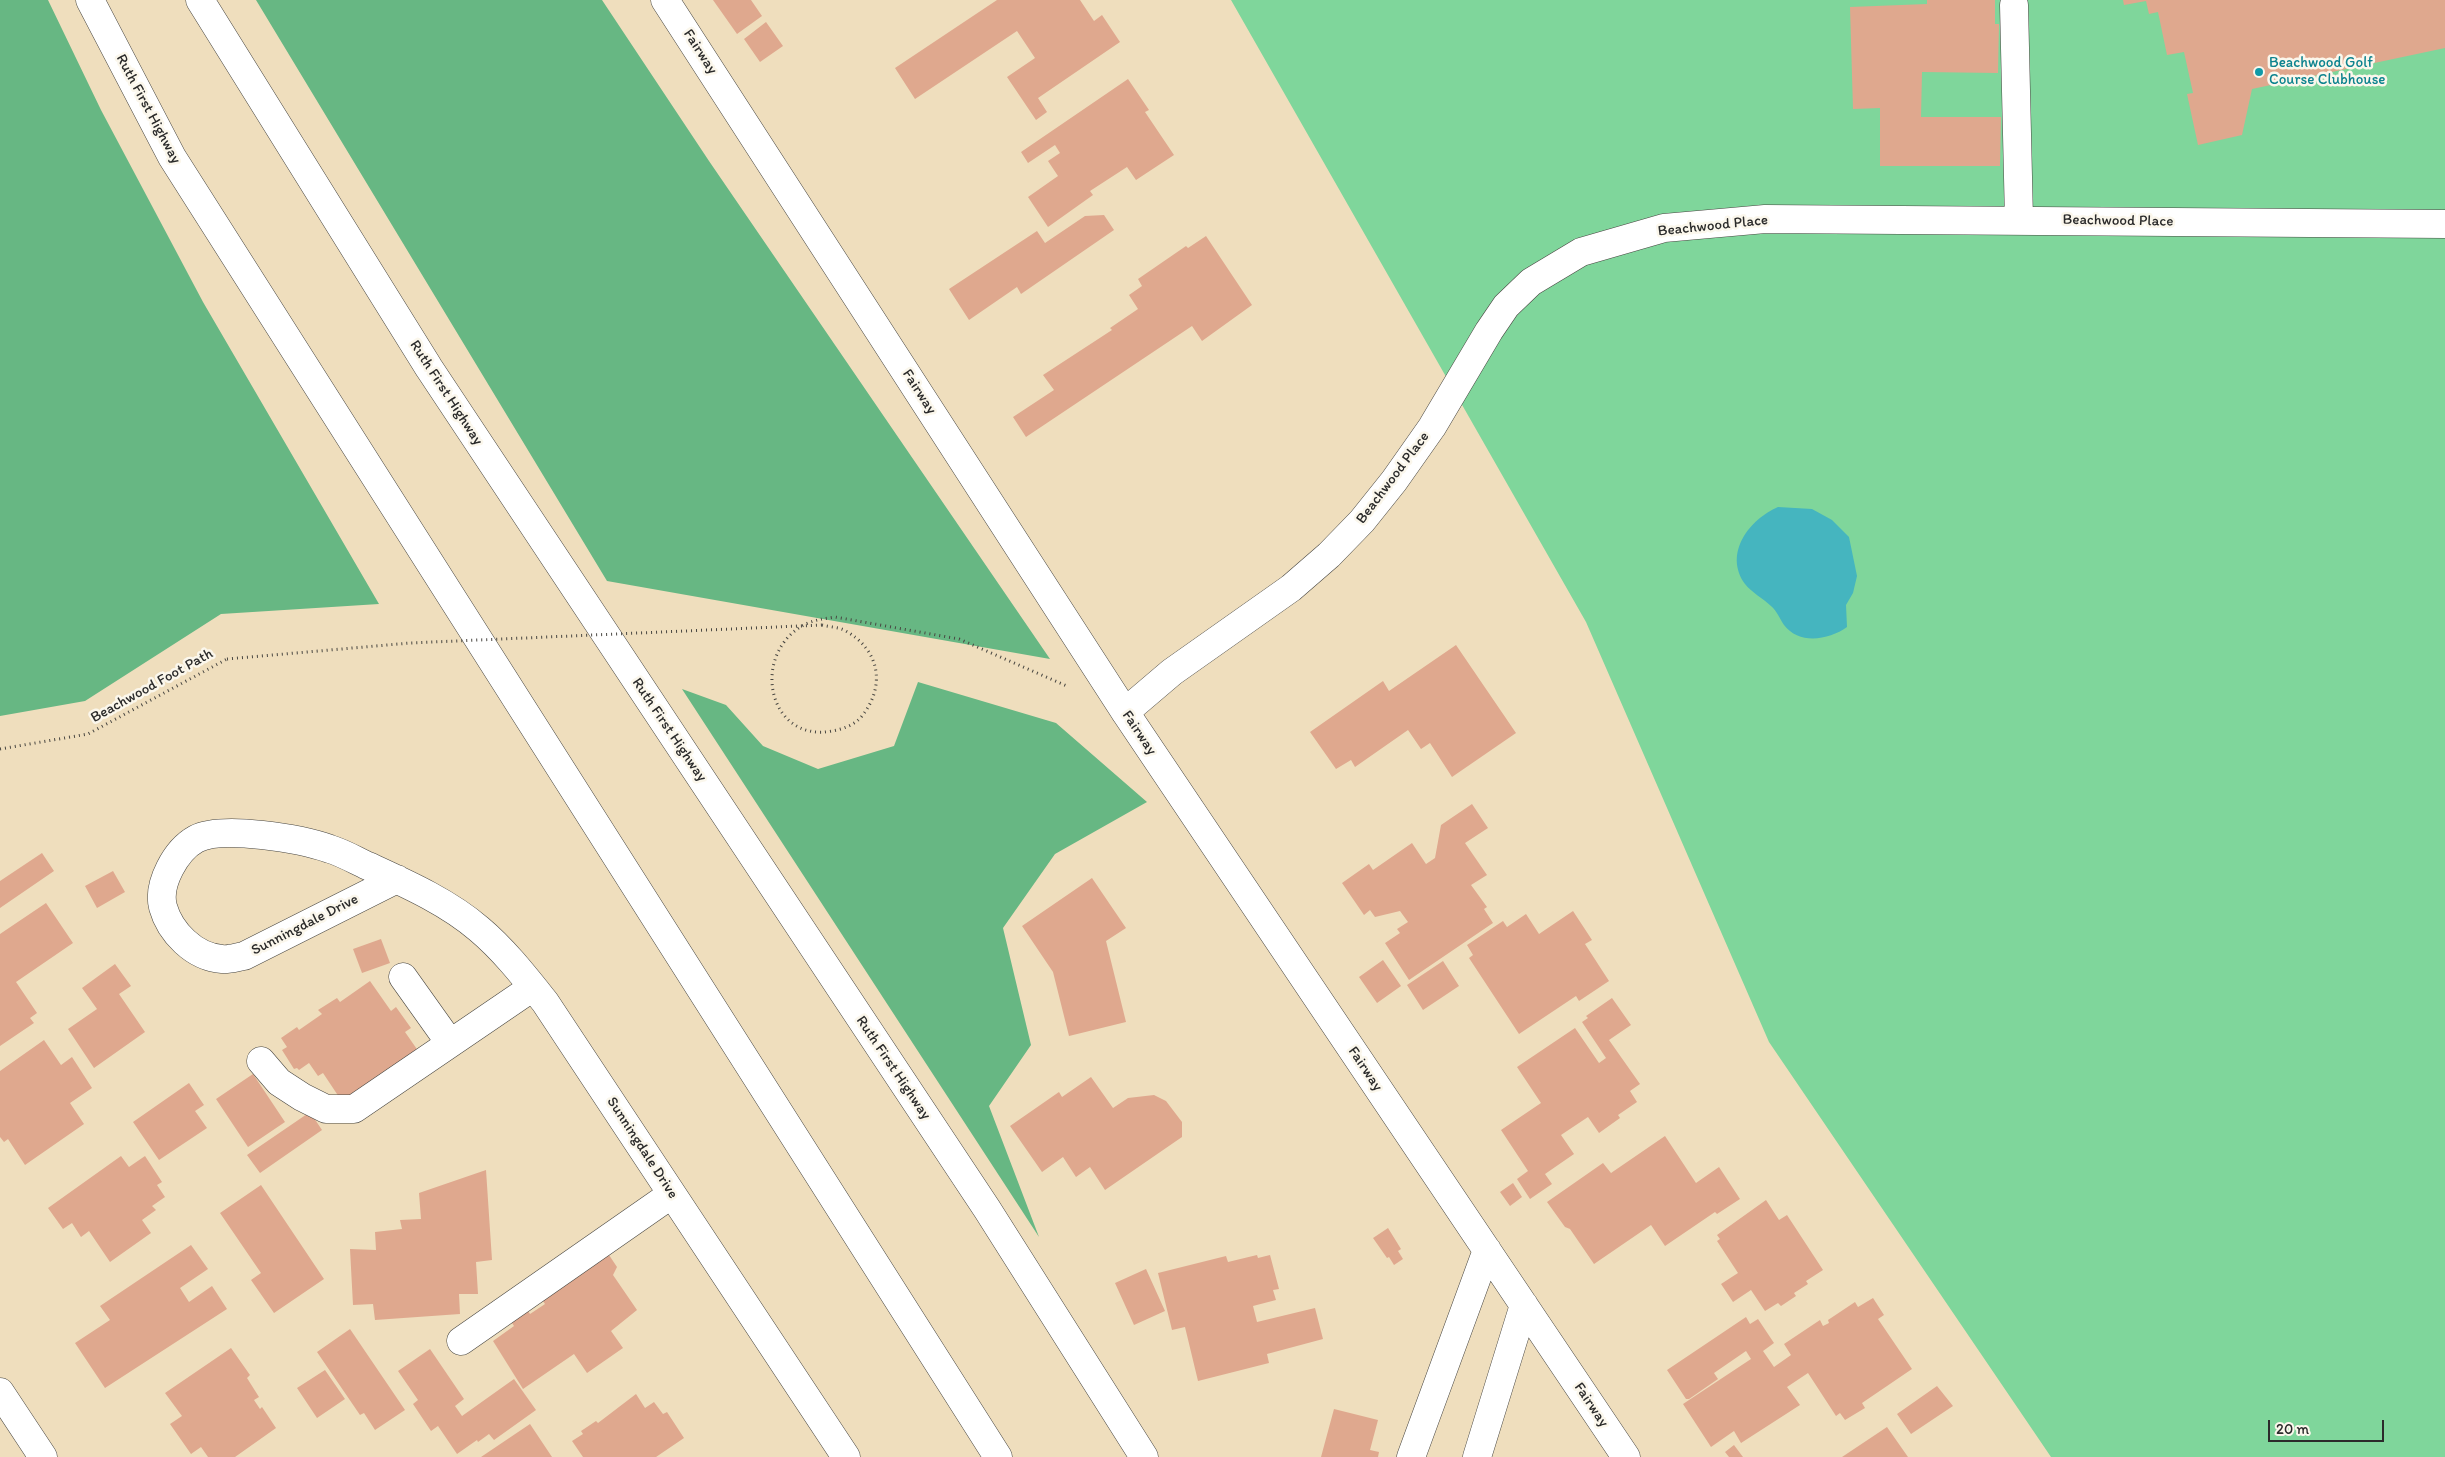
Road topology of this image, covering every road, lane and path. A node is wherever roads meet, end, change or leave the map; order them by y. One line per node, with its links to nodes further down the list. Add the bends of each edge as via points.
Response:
1 (90, 0): 22 (main road, Ruth First Highway, via 172,157)
2 (200, 0): 23 (main road, Ruth First Highway, via 429,368 987,1210)
3 (666, 0): 8 (main road, Fairway)
4 (2014, 5): 5 (main road)
5 (2019, 220): 6 (main road, Beachwood Place); 8 (main road, Beachwood Place, via 1765,219 1664,228 1581,252 1531,282 1506,306 1432,427 1362,521 1291,588 1172,672)
6 (2445, 224)
7 (1072, 688): 9 (path, Beachwood Foot Path, bridge, via 959,639 834,617 817,620 802,626 789,636 775,662 771,681 774,700 788,719 804,730 823,733 844,729 859,720 871,705 877,672 871,655 859,640 843,629 822,625 410,643 227,659 88,734)
8 (1125, 712): 16 (main road, Fairway)
9 (0, 749)
10 (397, 879): 10 (main road, Sunningdale Drive, via 330,848 253,834 220,832 196,839 177,857 165,878 162,905 171,926 185,942 200,953 222,959 244,956); 12 (main road, Sunningdale Drive, via 479,928)
11 (403, 977): 13 (main road)
12 (533, 987): 13 (main road); 15 (main road, Sunningdale Drive)
13 (450, 1042): 14 (main road, via 354,1109 326,1109 302,1097 279,1082)
14 (261, 1061)
15 (672, 1194): 18 (main road); 21 (main road, Sunningdale Drive)
16 (1487, 1250): 17 (main road, Fairway); 24 (main road)
17 (1524, 1305): 25 (main road); 26 (main road, Fairway)
18 (461, 1340)
19 (0, 1392): 20 (main road)
20 (43, 1457)
21 (846, 1457)
22 (998, 1457)
23 (1144, 1457)
24 (1411, 1457)
25 (1477, 1457)
26 (1626, 1457)

